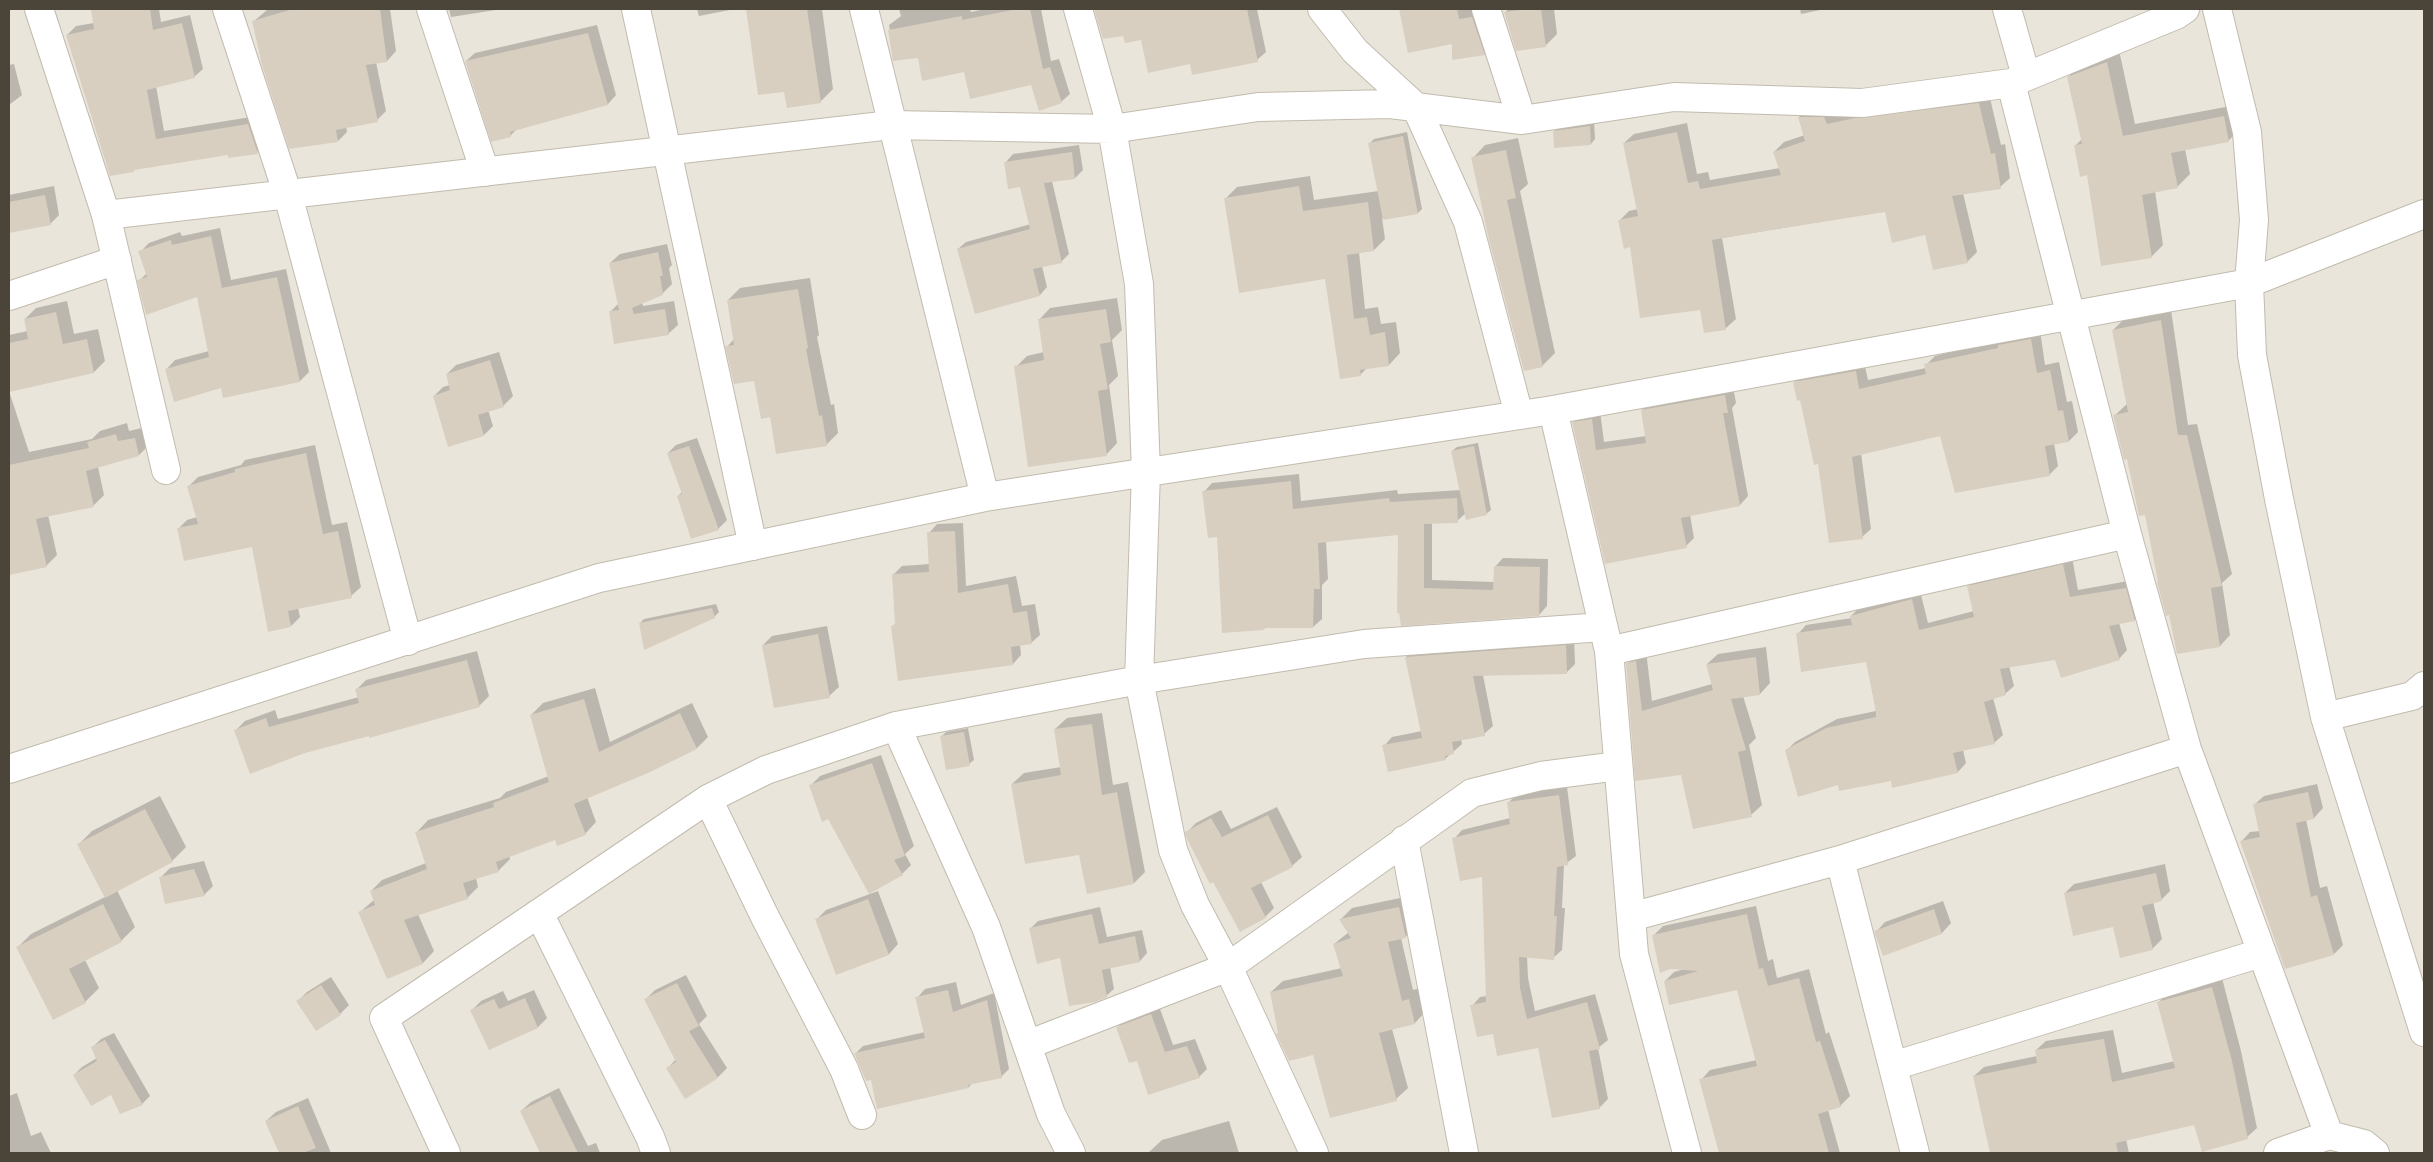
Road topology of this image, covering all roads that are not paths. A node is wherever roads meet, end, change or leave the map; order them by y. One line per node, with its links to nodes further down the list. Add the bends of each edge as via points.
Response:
1 (39, 9): 21 (street)
2 (227, 9): 19 (street)
3 (431, 9): 18 (street)
4 (636, 9): 17 (street)
5 (864, 9): 15 (street)
6 (1078, 9): 16 (street)
7 (1322, 9): 13 (street, via 1355,51)
8 (1486, 9): 14 (street)
9 (2007, 9): 12 (street)
10 (2186, 9): 12 (street)
11 (2217, 9): 23 (street, via 2247,132 2254,220)
12 (2019, 80): 14 (street, via 1862,103 1674,97); 25 (street)
13 (1416, 107): 14 (street); 16 (street, via 1390,104 1258,107); 27 (street, via 1468,222)
14 (1522, 120)
15 (891, 125): 16 (street); 17 (street); 30 (street)
16 (1112, 129): 29 (street, via 1139,284)
17 (665, 151): 18 (street); 32 (street)
18 (484, 172): 19 (street)
19 (288, 195): 21 (street); 34 (street)
20 (2424, 214): 23 (street)
21 (106, 215): 22 (street)
22 (117, 260): 24 (street); 28 (street)
23 (2249, 283): 25 (street); 37 (street, via 2252,355)
24 (9, 296)
25 (2072, 315): 26 (street); 31 (street)
26 (1553, 410): 27 (street); 33 (street)
27 (1519, 416): 29 (street)
28 (166, 470)
29 (1146, 472): 30 (street); 35 (street)
30 (985, 497): 32 (street)
31 (2127, 534): 33 (street); 39 (street)
32 (753, 546): 34 (street, via 599,578)
33 (1606, 639): 35 (street, via 1364,644); 40 (street)
34 (408, 641): 41 (street)
35 (1139, 680): 38 (street); 48 (street, via 1173,850 1195,905)
36 (2424, 686): 37 (street, via 2412,696)
37 (2325, 716): 49 (street)
38 (896, 726): 42 (street, via 766,770); 50 (street, via 986,927)
39 (2187, 749): 44 (street); 47 (street)
40 (1618, 766): 43 (street, via 1542,776 1472,793); 46 (street)
41 (9, 769)
42 (708, 799): 45 (street); 52 (street, via 844,1069)
43 (1404, 840): 48 (street); 58 (street)
44 (1840, 860): 46 (street); 51 (street)
45 (538, 913): 54 (street, via 384,1018); 55 (street)
46 (1631, 917): 59 (street, via 1634,954)
47 (2261, 953): 51 (street); 53 (street)
48 (1228, 967): 50 (street); 57 (street)
49 (2424, 1032)
50 (1027, 1045): 56 (street, via 1051,1114)
51 (1893, 1066): 60 (street)
52 (862, 1115)
53 (2329, 1135): 61 (street); 62 (street, via 2364,1144)
54 (446, 1153)
55 (656, 1153)
56 (1071, 1153)
57 (1314, 1153)
58 (1464, 1153)
59 (1687, 1153)
60 (1915, 1153)
61 (2278, 1153)
62 (2375, 1153)

